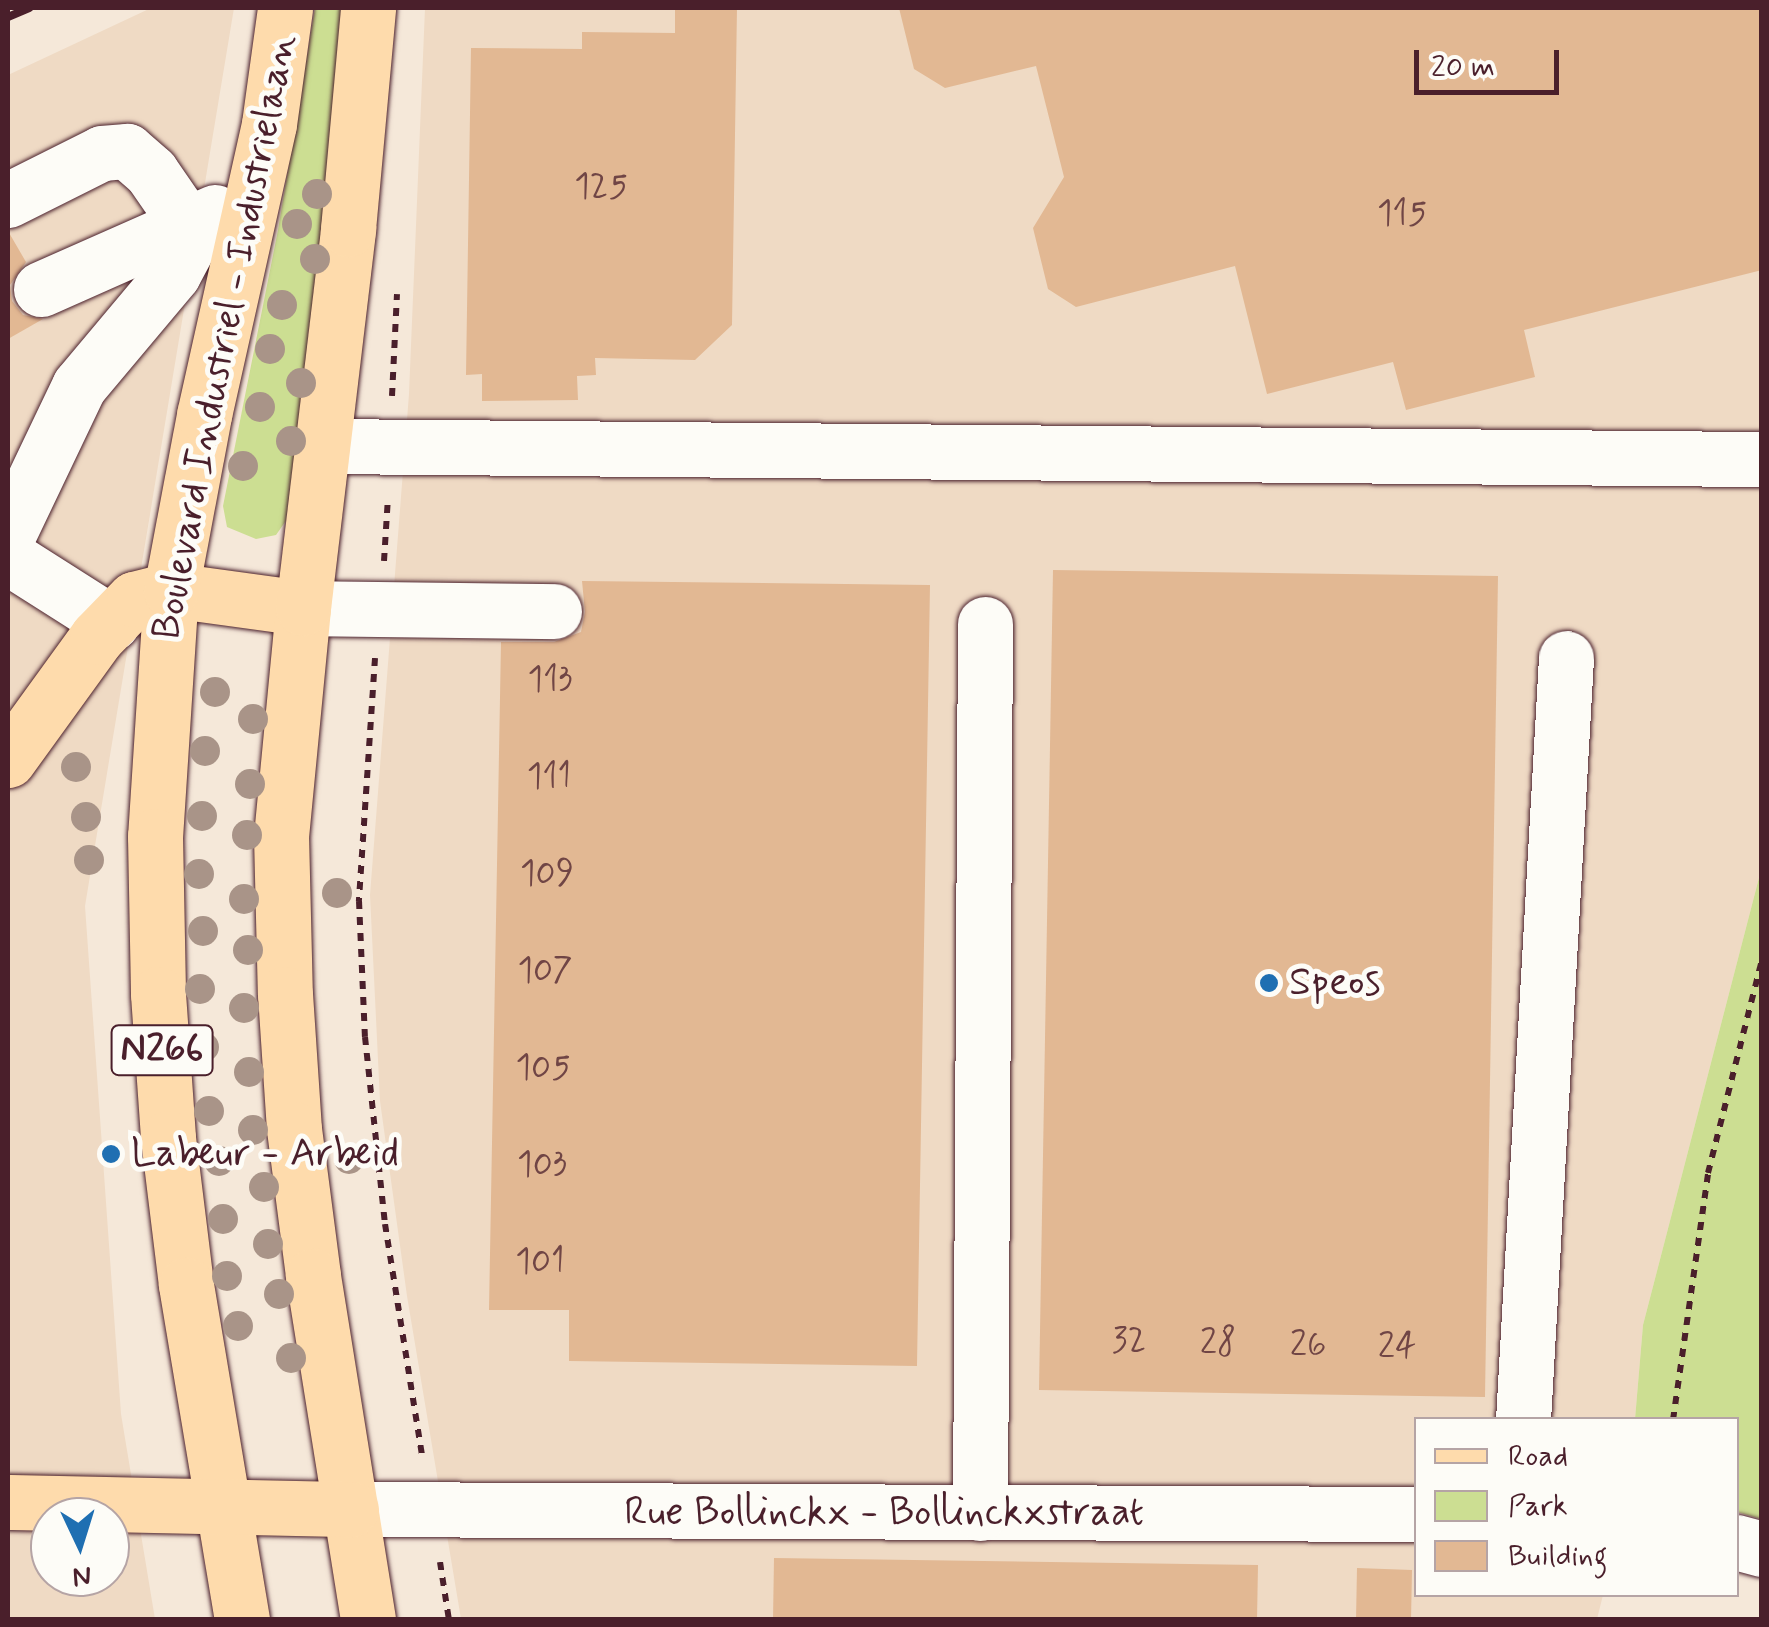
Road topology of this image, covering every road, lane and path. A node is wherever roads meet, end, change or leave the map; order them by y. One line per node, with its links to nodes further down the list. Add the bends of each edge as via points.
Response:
1 (285, 8): 3 (main road, Boulevard Industriel - Industrielaan / N266)
2 (368, 8): 8 (main road, Boulevard Industriel - Industrielaan)
3 (254, 194): 5 (street); 13 (main road, Boulevard Industriel - Industrielaan / N266)
4 (8, 200): 5 (street, via 102,153 127,151)
5 (188, 224): 7 (street); 11 (street, via 184,258 79,386)
6 (398, 277): 9 (path)
7 (41, 289)
8 (322, 446): 9 (street); 14 (main road, Boulevard Industriel - Industrielaan)
9 (390, 447): 10 (street); 15 (path)
10 (1762, 458)
11 (8, 535)
12 (8, 558): 17 (street)
13 (171, 590): 14 (main road); 17 (main road, via 134,599); 25 (main road, Boulevard Industriel - Industrielaan / N266, via 155,836 158,994 182,1252)
14 (303, 608): 15 (street); 26 (main road, Boulevard Industriel - Industrielaan, via 281,835 285,994 294,1129)
15 (380, 609): 16 (street); 27 (path, via 360,901 365,1037 385,1224)
16 (554, 611)
17 (112, 622): 20 (main road)
18 (984, 624): 28 (street)
19 (1566, 658): 22 (street)
20 (8, 760)
21 (1762, 960): 23 (path, via 1708,1173)
22 (1523, 1417)
23 (1673, 1417)
24 (8, 1502): 25 (main road)
25 (223, 1506): 26 (main road); 31 (main road, Boulevard Industriel - Industrielaan / N266)
26 (350, 1509): 27 (street, Rue Bollinckx - Bollinckxstraat); 32 (main road, Boulevard Industriel - Industrielaan)
27 (432, 1512): 28 (street, Rue Bollinckx - Bollinckxstraat)
28 (980, 1514): 29 (street, Rue Bollinckx - Bollinckxstraat)
29 (1414, 1514)
30 (445, 1598): 33 (path)
31 (242, 1620)
32 (368, 1620)
33 (449, 1620)

